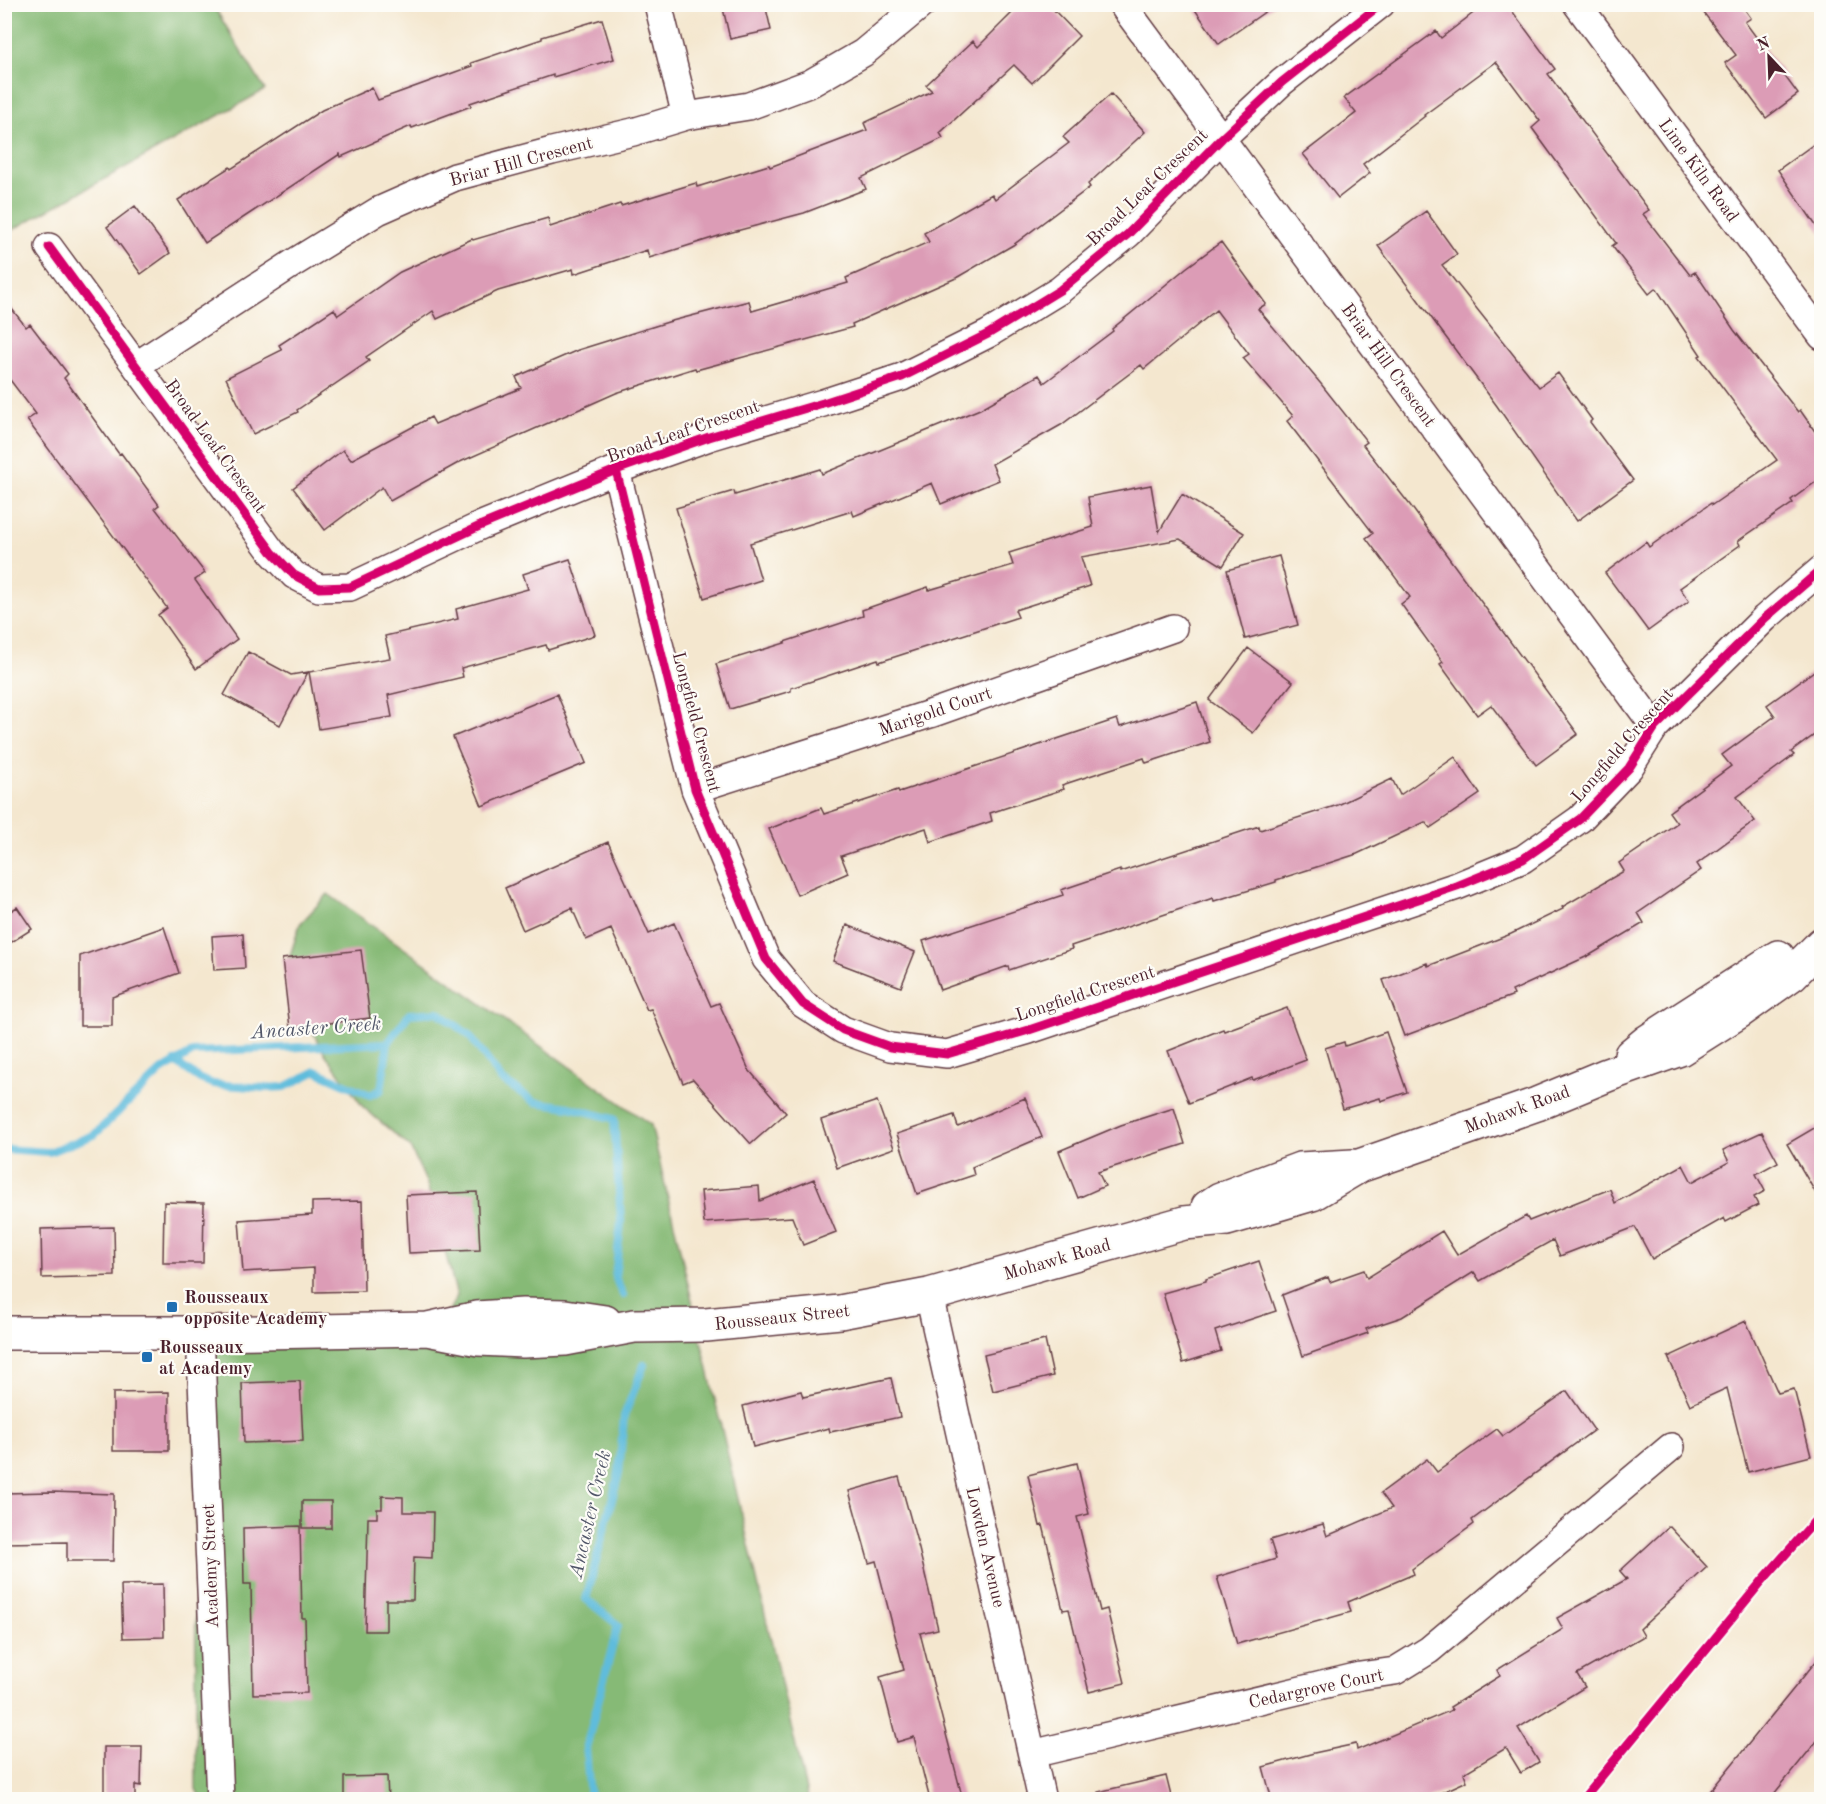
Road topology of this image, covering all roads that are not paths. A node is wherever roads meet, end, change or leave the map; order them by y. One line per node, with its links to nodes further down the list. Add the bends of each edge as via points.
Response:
1 (658, 4): 6 (street)
2 (922, 4): 6 (street, Briar Hill Crescent, via 863,52 811,84 749,106)
3 (1122, 4): 7 (street, Briar Hill Crescent)
4 (1381, 4): 7 (street, Broad Leaf Crescent, via 1282,82)
5 (1577, 4): 9 (street, Lime Kiln Road)
6 (686, 116): 10 (street, Briar Hill Crescent, via 455,177 378,211)
7 (1222, 138): 11 (street, Broad Leaf Crescent, via 1128,234 1060,290 988,334 902,377); 14 (street, Briar Hill Crescent)
8 (49, 247): 10 (street, Broad Leaf Crescent)
9 (1821, 336)
10 (138, 365): 11 (street, Broad Leaf Crescent, via 272,552 294,575 319,588 350,587 482,525)
11 (616, 470): 15 (street, Longfield Crescent)
12 (1821, 569): 14 (street, Longfield Crescent, via 1765,618)
13 (1173, 628): 15 (street, Marigold Court, via 930,714)
14 (1655, 727): 15 (street, Longfield Crescent, via 1629,768 1580,819 1522,859 1457,886 947,1054 881,1044 843,1030 803,1004 766,959)
15 (695, 789)
16 (1821, 937): 18 (main road, Mohawk Road, via 1782,955 1648,1041)
17 (1821, 944): 18 (main road, Mohawk Road, via 1792,974 1680,1049)
18 (1607, 1075): 19 (main road, Mohawk Road, via 1537,1104 1359,1166 1312,1194 1227,1219 1184,1223)
19 (929, 1295): 21 (main road, Rousseaux Street, via 840,1312 706,1325 634,1326 565,1339 479,1340 427,1329); 23 (street, Lowden Avenue)
20 (4, 1333): 21 (main road, Rousseaux Street)
21 (200, 1333): 24 (street, Academy Street)
22 (1671, 1447): 23 (street, Cedargrove Court, via 1429,1650 1395,1671)
23 (1032, 1754): 25 (street, Lowden Avenue)
24 (220, 1800)
25 (1042, 1800)

